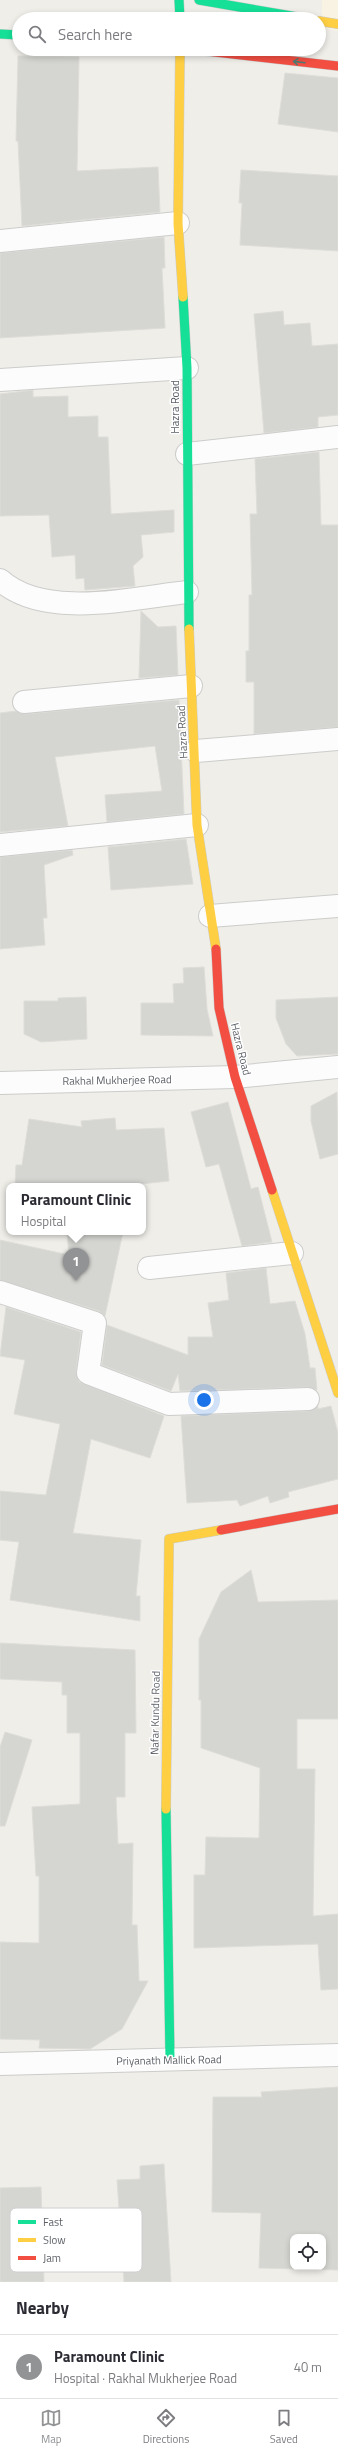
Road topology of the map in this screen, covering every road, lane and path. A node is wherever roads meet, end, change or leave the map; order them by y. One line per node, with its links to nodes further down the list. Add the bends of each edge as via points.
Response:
1 (179, 0): 3 (main road)
2 (199, 0): 4 (main road)
3 (180, 12)
4 (268, 12)
5 (326, 22): 6 (main road)
6 (338, 24)
7 (0, 34): 8 (main road)
8 (12, 35)
9 (180, 56): 12 (main road, Hazra Road)
10 (250, 56): 11 (main road, one-way to 10)
11 (338, 66)
12 (178, 223): 13 (street); 14 (main road, Hazra Road)
13 (0, 241)
14 (187, 368): 15 (street); 17 (main road, Hazra Road)
15 (0, 380)
16 (338, 437): 17 (street)
17 (187, 454): 19 (main road, Hazra Road)
18 (0, 580): 19 (street, via 8,587 42,601 87,603)
19 (187, 592): 20 (main road, Hazra Road)
20 (191, 686): 21 (street); 23 (main road, Hazra Road)
21 (24, 702)
22 (338, 739): 23 (street)
23 (196, 751): 24 (main road, Hazra Road)
24 (197, 825): 25 (street); 27 (main road, Hazra Road)
25 (0, 845)
26 (338, 906): 27 (street)
27 (210, 916): 29 (main road, Hazra Road, via 216,949 219,1008)
28 (338, 1067): 29 (street, Rakhal Mukherjee Road)
29 (235, 1077): 30 (street, Rakhal Mukherjee Road); 31 (main road, Hazra Road)
30 (0, 1083)
31 (292, 1253): 32 (street); 34 (main road, Hazra Road)
32 (149, 1268)
33 (0, 1292): 35 (street, via 95,1323 88,1373 169,1404)
34 (338, 1393)
35 (308, 1399)
36 (338, 1509): 38 (main road, Nafar Kundu Road, via 168,1539 166,1822)
37 (338, 2055): 38 (street, Priyanath Mallick Road)
38 (170, 2059): 39 (street, Priyanath Mallick Road)
39 (0, 2064)

